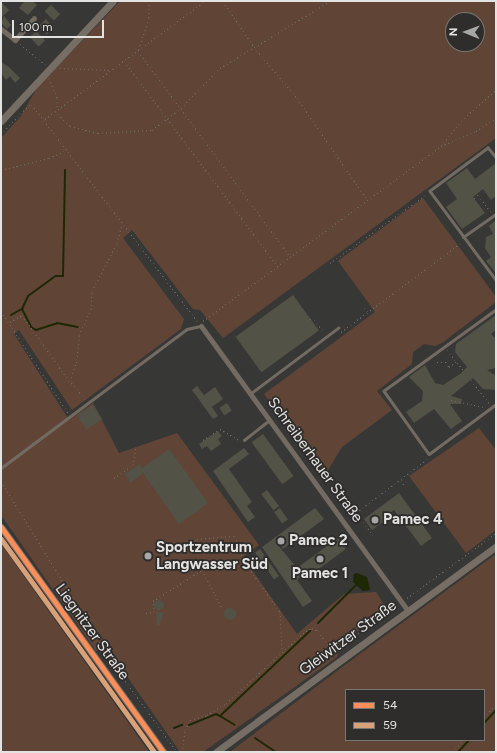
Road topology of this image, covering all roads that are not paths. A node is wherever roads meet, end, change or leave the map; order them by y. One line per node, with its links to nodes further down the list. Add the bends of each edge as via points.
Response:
1 (113, 1): 4 (main road)
2 (34, 18): 3 (street, via 15,40)
3 (1, 29)
4 (1, 121)
5 (496, 158): 7 (lane, via 488,148 430,191)
6 (495, 215): 7 (lane)
7 (464, 238): 8 (lane)
8 (496, 280)
9 (496, 310): 13 (lane, via 384,391 429,454)
10 (201, 326): 12 (street, Schreiberhauer Straße); 16 (lane, via 188,330)
11 (338, 328): 12 (lane)
12 (252, 393): 14 (street, Schreiberhauer Straße)
13 (496, 404)
14 (270, 419): 15 (lane); 19 (street, Schreiberhauer Straße)
15 (244, 440)
16 (1, 468)
17 (1, 527): 20 (main road, Liegnitzer Straße)
18 (496, 546): 19 (main road, Gleiwitzer Straße)
19 (408, 611): 21 (main road, Gleiwitzer Straße)
20 (163, 752)
21 (216, 752)

